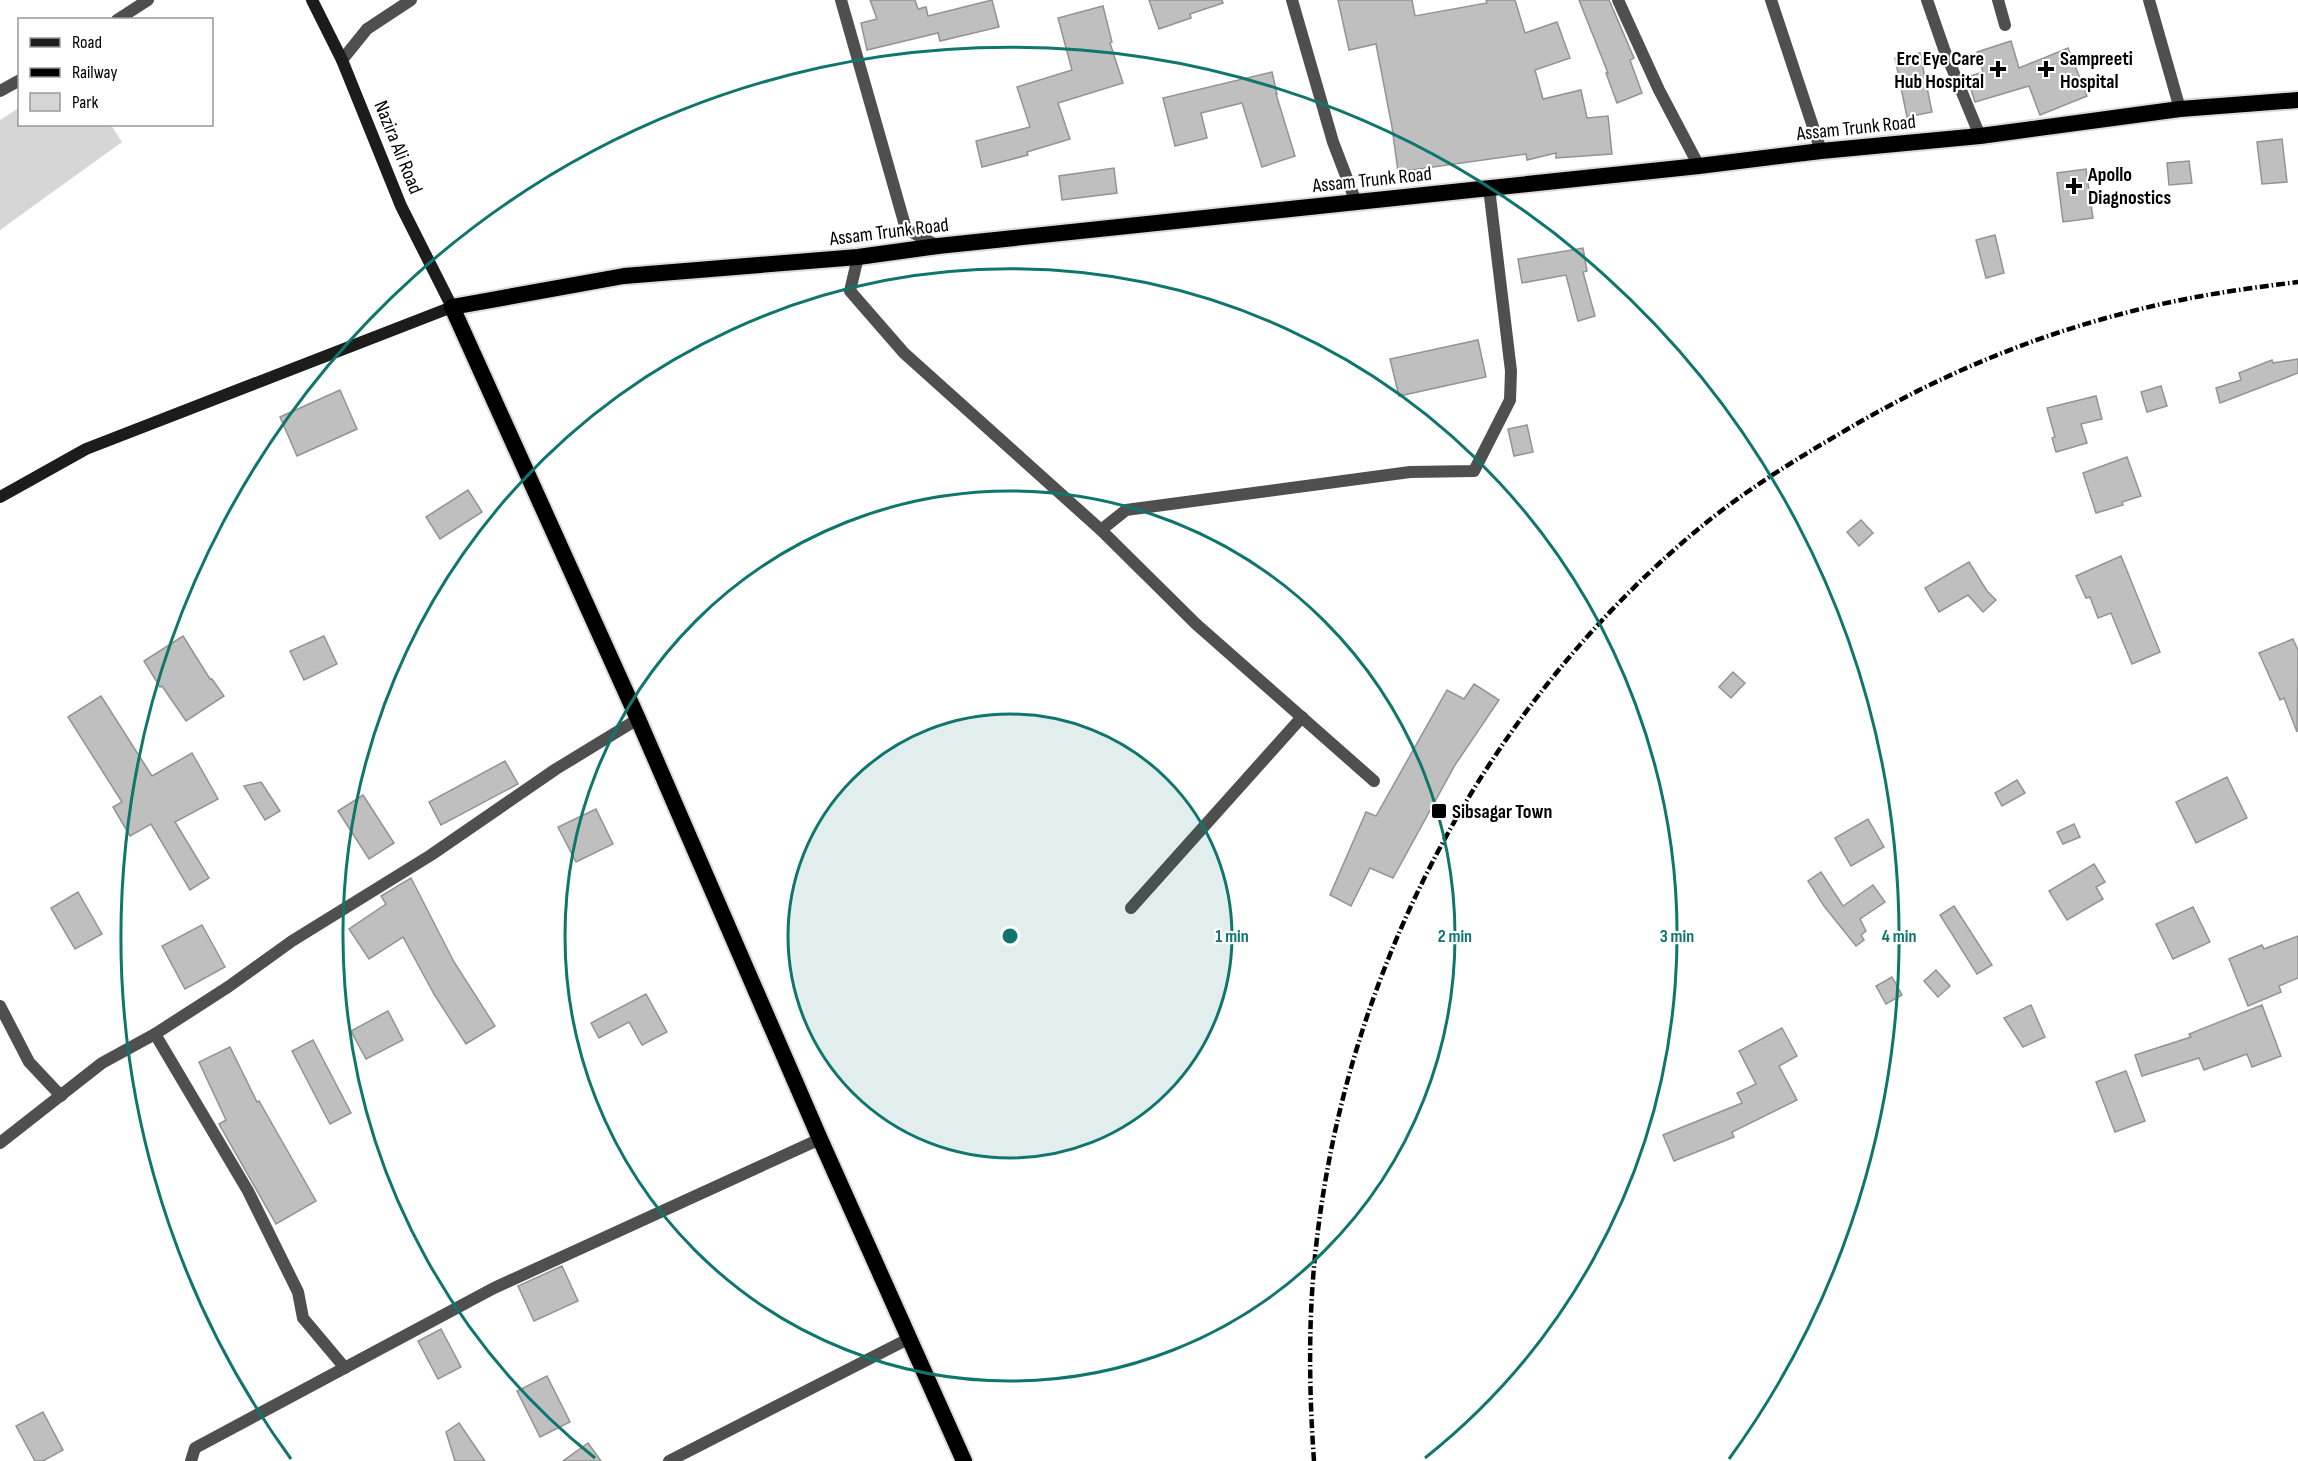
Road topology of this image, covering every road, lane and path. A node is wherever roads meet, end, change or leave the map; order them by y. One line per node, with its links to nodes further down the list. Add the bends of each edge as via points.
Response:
1 (148, 0): 11 (street)
2 (312, 0): 13 (main road, Nazira Ali Road)
3 (411, 0): 13 (street, via 367,29)
4 (841, 0): 23 (street, via 906,229)
5 (1292, 0): 22 (street, via 1333,142)
6 (1618, 0): 20 (street)
7 (1771, 0): 19 (street)
8 (1927, 0): 18 (street)
9 (1998, 0): 12 (street)
10 (2149, 0): 17 (street)
11 (120, 18)
12 (2005, 25)
13 (342, 60): 25 (main road, Nazira Ali Road, via 401,206)
14 (18, 81): 15 (street)
15 (0, 92)
16 (2298, 100): 17 (highway, Assam Trunk Road)
17 (2180, 109): 18 (highway, Assam Trunk Road)
18 (1980, 136): 19 (highway, Assam Trunk Road)
19 (1821, 151): 20 (highway, Assam Trunk Road)
20 (1699, 166): 21 (highway, Assam Trunk Road)
21 (1489, 188): 22 (highway, Assam Trunk Road); 27 (street, via 1510,400 1474,471 1410,472 1126,510)
22 (1356, 202): 23 (highway, Assam Trunk Road)
23 (938, 246): 24 (highway, Assam Trunk Road)
24 (858, 257): 25 (highway, Assam Trunk Road, via 624,276); 27 (street, via 850,291 904,353)
25 (452, 308): 26 (main road, via 86,449); 29 (highway)
26 (0, 497)
27 (1101, 530): 28 (street, via 1196,624)
28 (1302, 717): 30 (street); 31 (street)
29 (638, 719): 33 (street, via 292,941); 35 (highway)
30 (1374, 781)
31 (1131, 908)
32 (0, 1006): 34 (street, via 28,1062)
33 (155, 1034): 34 (street, via 102,1062); 38 (street, via 248,1191 298,1292 303,1318)
34 (61, 1096): 36 (street)
35 (820, 1139): 37 (highway); 38 (street, via 494,1288)
36 (0, 1143)
37 (909, 1338): 40 (street); 41 (highway)
38 (345, 1368): 39 (street, via 195,1448)
39 (190, 1461)
40 (669, 1461)
41 (963, 1461)

